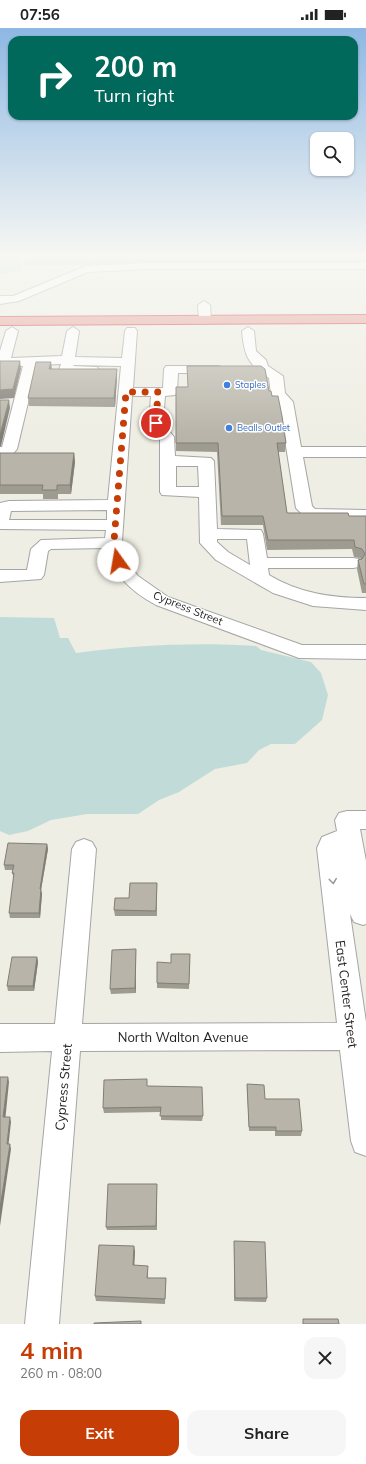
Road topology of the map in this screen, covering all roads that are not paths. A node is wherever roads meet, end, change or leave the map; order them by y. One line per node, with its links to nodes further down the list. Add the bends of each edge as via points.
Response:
1 (204, 314): 3 (street)
2 (366, 319): 3 (highway)
3 (204, 320): 4 (highway)
4 (0, 321)
5 (366, 330): 9 (highway)
6 (6, 331): 7 (highway); 10 (street)
7 (73, 331): 8 (highway); 11 (street)
8 (131, 331): 9 (highway); 13 (street, Cypress Street)
9 (248, 331): 16 (street, via 252,354)
10 (2, 361): 12 (street)
11 (67, 361): 12 (street); 13 (street, via 66,370)
12 (29, 362): 19 (street, via 27,381 14,403 9,449)
13 (128, 366): 17 (street, Cypress Street)
14 (225, 369): 18 (street, via 171,369 170,392)
15 (249, 369): 16 (street)
16 (264, 369): 20 (street, via 276,376 278,394 285,400)
17 (126, 392): 18 (street); 24 (street, Cypress Street)
18 (158, 392): 22 (street, via 156,423 167,437)
19 (0, 452)
20 (294, 452): 21 (street); 25 (street, via 306,512)
21 (366, 452)
22 (168, 461): 23 (street, via 206,461); 23 (street, via 168,492)
23 (206, 492): 27 (street)
24 (117, 505): 26 (street, Cypress Street); 26 (street, via 9,506 3,510 0,522 4,525)
25 (366, 515)
26 (115, 525): 28 (street, Cypress Street)
27 (209, 534): 30 (street, via 209,543 222,556); 30 (street, via 255,534)
28 (114, 543): 31 (street, via 47,544 40,549 35,575); 33 (street, Cypress Street, via 120,565 132,580 162,601 306,652)
29 (353, 563): 30 (street)
30 (259, 570): 32 (street, via 279,589 313,600)
31 (0, 576)
32 (366, 604)
33 (366, 652)
34 (348, 835): 36 (street, East Center Street)
35 (84, 849): 39 (street, Cypress Street)
36 (355, 914): 37 (street, East Center Street)
37 (359, 1036): 39 (street, North Walton Avenue); 40 (street, East Center Street)
38 (0, 1038): 39 (street, North Walton Avenue)
39 (68, 1038): 41 (street, Cypress Street)
40 (366, 1141)
41 (42, 1324)

